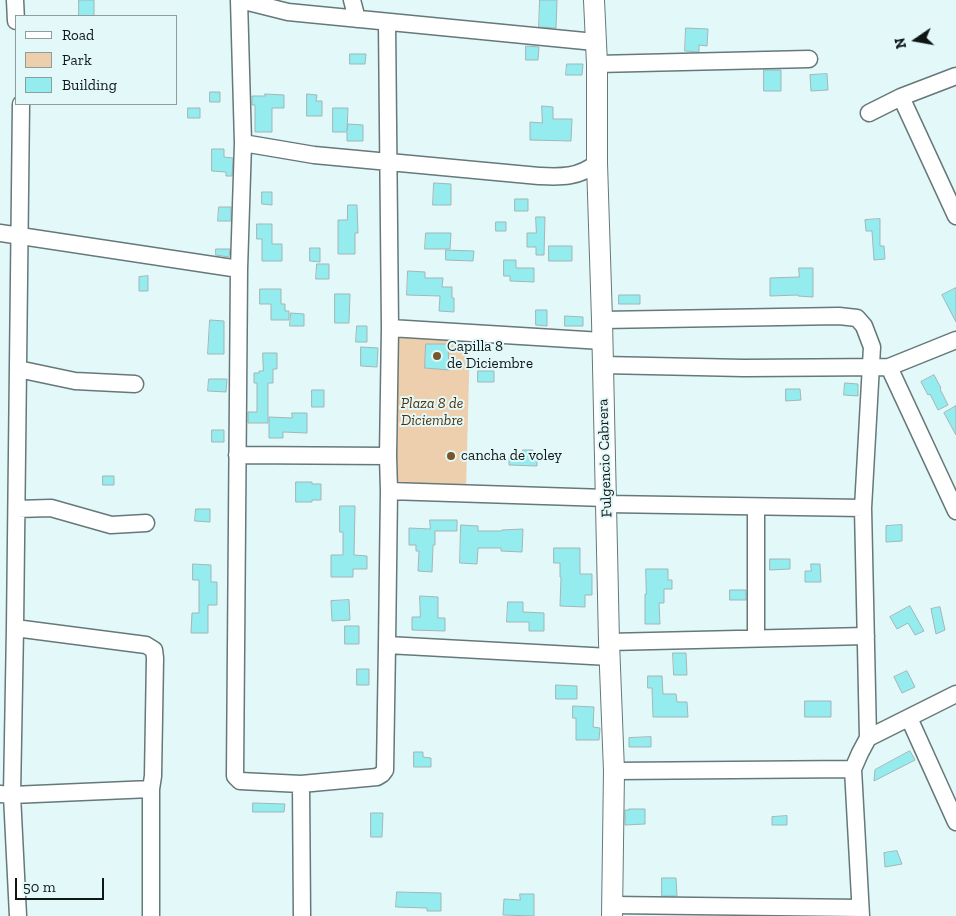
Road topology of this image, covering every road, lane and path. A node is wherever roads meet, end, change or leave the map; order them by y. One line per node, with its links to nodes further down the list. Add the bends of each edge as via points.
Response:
1 (15, 0): 5 (street)
2 (239, 0): 6 (street, via 288,12); 15 (street)
3 (352, 0): 6 (street)
4 (594, 0): 8 (main road, Fulgencio Cabrera)
5 (16, 15)
6 (357, 18): 7 (street)
7 (387, 22): 8 (street); 16 (street)
8 (596, 42): 10 (main road, Fulgencio Cabrera)
9 (809, 59): 10 (street)
10 (597, 64): 17 (main road, Fulgencio Cabrera)
11 (956, 76): 12 (street)
12 (901, 98): 14 (street); 18 (street)
13 (21, 105): 20 (street)
14 (869, 112)
15 (243, 142): 16 (street, via 314,155); 21 (street)
16 (388, 162): 17 (street, via 563,177 589,170); 23 (street)
17 (597, 164): 22 (main road, Fulgencio Cabrera)
18 (956, 216)
19 (0, 233): 20 (street)
20 (20, 236): 21 (street); 29 (street)
21 (240, 269): 31 (street)
22 (602, 320): 25 (main road, Fulgencio Cabrera); 27 (street, via 857,318 864,326 872,347)
23 (390, 328): 25 (street); 32 (street)
24 (956, 340): 28 (street)
25 (602, 341): 26 (main road, Fulgencio Cabrera)
26 (603, 365): 27 (street); 34 (main road, Fulgencio Cabrera)
27 (872, 367): 28 (street); 36 (street)
28 (889, 367): 38 (street)
29 (18, 369): 30 (street, via 76,381); 37 (street)
30 (135, 384)
31 (237, 455): 32 (street); 50 (street, via 236,776 240,781)
32 (388, 456): 33 (street)
33 (389, 491): 34 (street); 43 (street)
34 (607, 501): 35 (street); 44 (main road, Fulgencio Cabrera)
35 (756, 507): 36 (street); 42 (street)
36 (863, 508): 41 (street)
37 (16, 509): 39 (street, via 50,508 110,525); 40 (street)
38 (956, 511)
39 (146, 523)
40 (15, 628): 51 (street, via 146,645 154,650); 52 (street)
41 (866, 636): 42 (street); 47 (street)
42 (756, 638): 44 (street)
43 (387, 645): 44 (street); 50 (street, via 384,772 377,777)
44 (610, 650): 49 (main road, Fulgencio Cabrera)
45 (956, 694): 46 (street)
46 (910, 718): 47 (street); 53 (street)
47 (868, 738): 48 (street)
48 (853, 769): 49 (street); 55 (street)
49 (614, 770): 54 (main road, Fulgencio Cabrera)
50 (301, 784): 58 (street)
51 (151, 789): 52 (street); 57 (street)
52 (6, 794): 56 (street)
53 (956, 822)
54 (612, 910): 55 (street)
55 (860, 912)
56 (18, 916)
57 (151, 916)
58 (302, 916)

